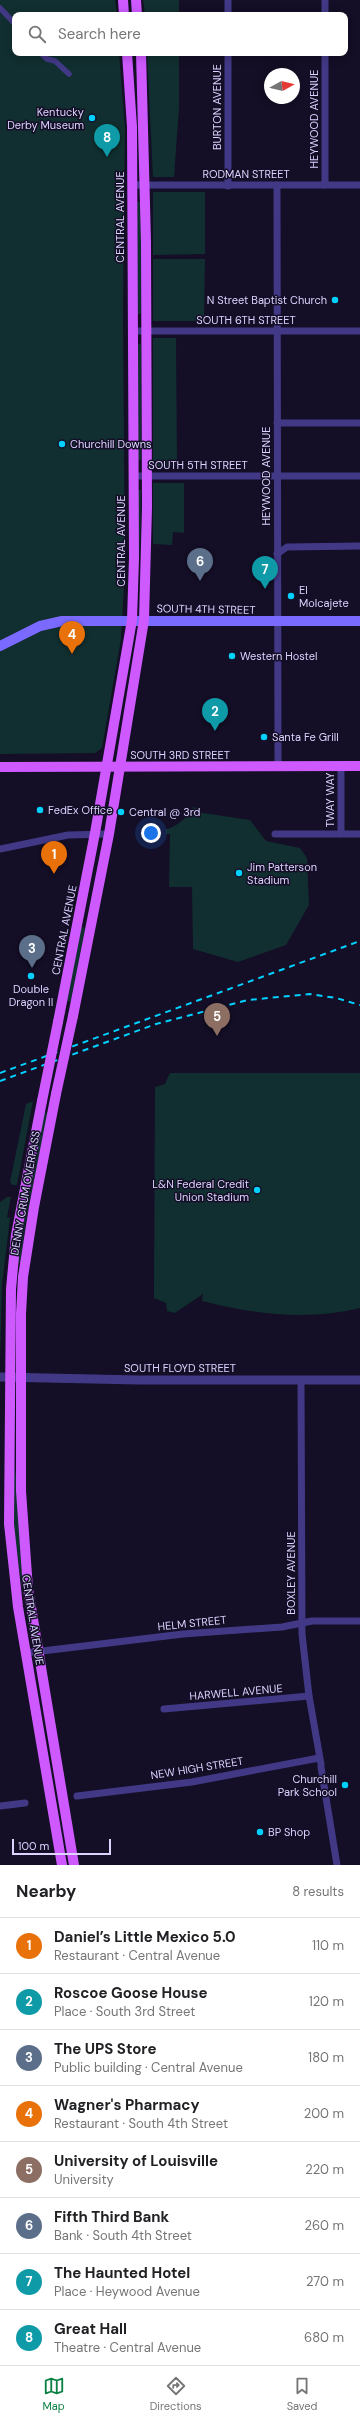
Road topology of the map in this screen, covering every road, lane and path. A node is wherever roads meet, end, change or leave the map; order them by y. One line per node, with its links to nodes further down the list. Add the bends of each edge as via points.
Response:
1 (123, 0): 6 (main road)
2 (136, 0): 7 (main road)
3 (228, 0): 8 (street)
4 (325, 0): 9 (street)
5 (0, 8): 10 (street)
6 (124, 12)
7 (137, 12)
8 (228, 12)
9 (325, 12)
10 (12, 21)
11 (44, 56): 16 (street, via 55,61)
12 (127, 56): 17 (main road, CENTRAL AVENUE, via 132,127)
13 (141, 56): 21 (main road)
14 (228, 56): 22 (street, BURTON AVENUE)
15 (325, 56): 19 (street, HEYWOOD AVENUE)
16 (69, 74)
17 (132, 185): 21 (street, RODMAN STREET); 23 (main road, CENTRAL AVENUE)
18 (277, 185): 19 (street, RODMAN STREET); 22 (street, RODMAN STREET); 25 (street, HEYWOOD AVENUE)
19 (325, 185): 20 (street, RODMAN STREET)
20 (360, 185)
21 (145, 186): 22 (street, RODMAN STREET); 24 (main road)
22 (228, 186)
23 (132, 331): 24 (street, SOUTH 6TH STREET); 29 (main road, CENTRAL AVENUE)
24 (146, 331): 25 (street, SOUTH 6TH STREET); 30 (main road)
25 (277, 331): 26 (street, SOUTH 6TH STREET); 27 (street, HEYWOOD AVENUE)
26 (360, 331)
27 (277, 423): 28 (street); 31 (street, HEYWOOD AVENUE)
28 (360, 423)
29 (132, 476): 30 (street, SOUTH 5TH STREET); 35 (main road, CENTRAL AVENUE)
30 (146, 476): 31 (street, SOUTH 5TH STREET); 36 (main road)
31 (278, 476): 32 (street, SOUTH 5TH STREET); 34 (street, HEYWOOD AVENUE)
32 (360, 476)
33 (360, 546): 34 (street, via 287,547)
34 (277, 554): 38 (street, HEYWOOD AVENUE)
35 (132, 620): 36 (main road, SOUTH 4TH STREET); 39 (main road, SOUTH 4TH STREET, via 53,622); 44 (main road, CENTRAL AVENUE)
36 (144, 620): 38 (main road, SOUTH 4TH STREET); 45 (main road)
37 (360, 621): 38 (main road, SOUTH 4TH STREET)
38 (277, 622): 40 (street, HEYWOOD AVENUE)
39 (0, 646)
40 (278, 766): 41 (main road, SOUTH 3RD STREET); 45 (main road, SOUTH 3RD STREET)
41 (341, 766): 42 (main road, SOUTH 3RD STREET); 49 (street, TWAY WAY)
42 (360, 766)
43 (0, 767): 44 (main road, SOUTH 3RD STREET)
44 (107, 767): 45 (main road, SOUTH 3RD STREET); 46 (main road, CENTRAL AVENUE)
45 (120, 767): 47 (main road)
46 (95, 833): 47 (street); 51 (street, via 68,835); 52 (main road, CENTRAL AVENUE)
47 (109, 834): 54 (main road, DENNY CRUM OVERPASS, bridge, via 34,1207 23,1277)
48 (275, 834): 49 (street)
49 (341, 834): 50 (street)
50 (360, 834)
51 (0, 850)
52 (58, 1022): 53 (main road, DENNY CRUM OVERPASS, bridge, via 16,1235)
53 (5, 1377): 54 (street, SOUTH FLOYD STREET); 60 (main road, CENTRAL AVENUE, via 12,1562)
54 (21, 1377): 55 (street, SOUTH FLOYD STREET); 59 (main road, CENTRAL AVENUE, via 24,1553)
55 (301, 1380): 56 (street, SOUTH FLOYD STREET); 58 (street, BOXLEY AVENUE)
56 (360, 1380)
57 (360, 1621): 58 (street, HELM STREET)
58 (302, 1623): 59 (street, HELM STREET); 61 (street, BOXLEY AVENUE)
59 (37, 1651): 60 (street, HELM STREET); 68 (main road, CENTRAL AVENUE)
60 (26, 1653): 67 (main road, CENTRAL AVENUE)
61 (309, 1696): 62 (street, HARWELL AVENUE); 63 (street, BOXLEY AVENUE)
62 (164, 1709)
63 (320, 1763): 64 (street, NEW HIGH STREET); 69 (street, BOXLEY AVENUE)
64 (77, 1796)
65 (25, 1803): 66 (street)
66 (0, 1806)
67 (62, 1865)
68 (74, 1865)
69 (337, 1865)

